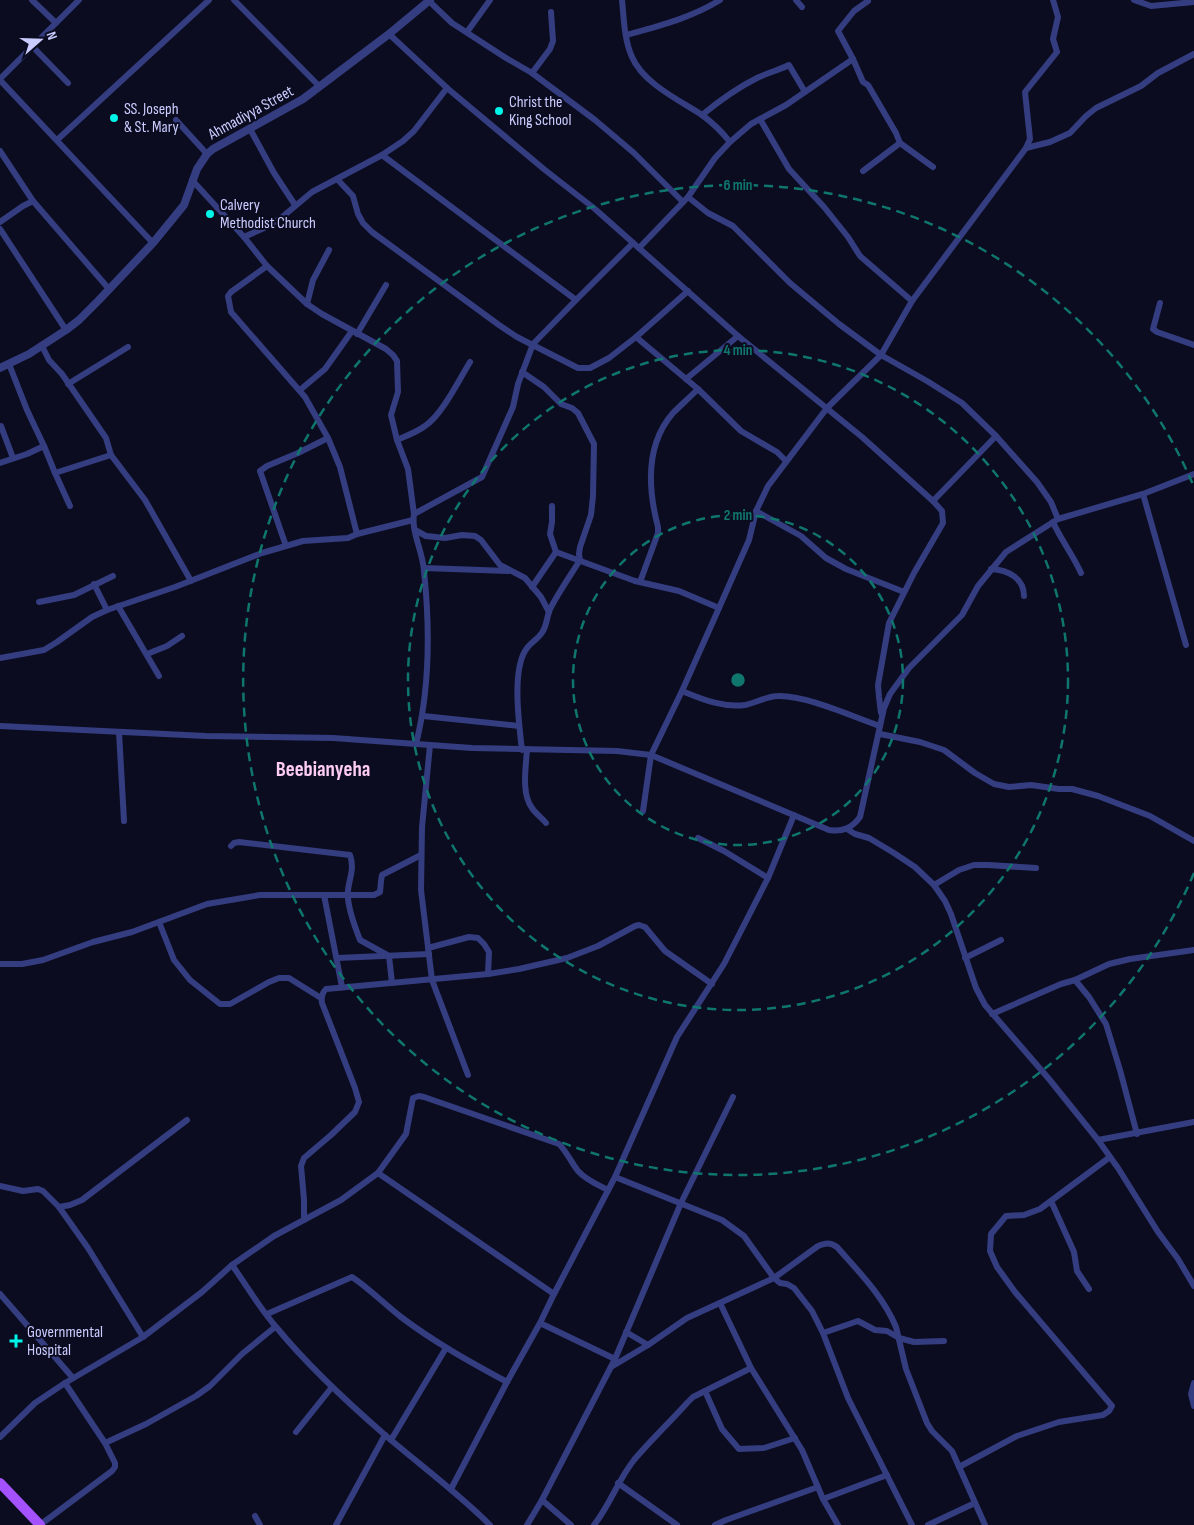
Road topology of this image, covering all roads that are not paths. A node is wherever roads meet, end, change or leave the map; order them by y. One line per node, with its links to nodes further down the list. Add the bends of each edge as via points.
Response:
1 (32, 0): 16 (street)
2 (79, 0): 16 (street)
3 (209, 0): 33 (street)
4 (234, 0): 26 (street)
5 (490, 0): 17 (street)
6 (622, 0): 19 (street)
7 (720, 0): 19 (street, via 675,22)
8 (796, 0): 14 (street)
9 (868, 0): 22 (street, via 838,31)
10 (1053, 0): 36 (street, via 1058,17 1053,39 1057,52 1025,92 1030,139)
11 (1134, 0): 13 (street, via 1152,6)
12 (429, 1): 17 (street, via 452,23); 18 (street, Ahmadiyya Street)
13 (1194, 2)
14 (802, 8)
15 (551, 12): 23 (street, via 553,41)
16 (56, 23): 20 (street)
17 (467, 32): 23 (street)
18 (389, 34): 26 (street, Ahmadiyya Street); 27 (street)
19 (626, 35): 29 (street, via 640,71)
20 (32, 47): 24 (street); 25 (street)
21 (1194, 54): 36 (street, via 1096,108 1070,133)
22 (853, 59): 28 (street); 35 (street, via 863,82 868,85)
23 (532, 72): 44 (street, via 595,120)
24 (0, 79): 33 (street)
25 (68, 83)
26 (320, 87): 32 (street, Ahmadiyya Street)
27 (447, 88): 39 (street, via 414,131); 51 (street)
28 (805, 92): 29 (street, via 789,65 735,90); 30 (street)
29 (702, 115): 34 (street)
30 (760, 119): 34 (street); 59 (street, via 789,169 824,207 860,256)
31 (176, 120): 38 (street)
32 (250, 129): 38 (street, Ahmadiyya Street); 46 (street)
33 (57, 140): 50 (street)
34 (730, 142): 44 (street)
35 (900, 143): 40 (street); 41 (street)
36 (1026, 148): 59 (street)
37 (0, 151): 45 (street)
38 (207, 154): 43 (street, Ahmadiyya Street)
39 (382, 155): 42 (street); 58 (street)
40 (933, 167)
41 (863, 171)
42 (338, 178): 46 (street); 66 (street, via 354,196 358,214 372,232 499,325)
43 (192, 180): 49 (street); 50 (street, Ahmadiyya Street, via 184,205)
44 (686, 199): 52 (street); 70 (street, via 733,226 790,283)
45 (33, 200): 47 (street); 56 (street)
46 (295, 205): 49 (street, via 280,218)
47 (0, 222)
48 (0, 228): 62 (street)
49 (244, 237): 54 (street)
50 (153, 243): 56 (street, Ahmadiyya Street)
51 (633, 243): 52 (street); 58 (street)
52 (639, 248): 57 (street)
53 (329, 250): 61 (street, via 313,280)
54 (267, 266): 61 (street); 77 (street, via 231,292 228,301 232,312)
55 (386, 285): 63 (street)
56 (109, 289): 62 (street, Ahmadiyya Street)
57 (688, 291): 64 (street); 65 (street)
58 (576, 300): 66 (street)
59 (912, 301): 70 (street)
60 (1160, 303): 67 (street, via 1153,329)
61 (306, 304): 63 (street)
62 (66, 330): 68 (street, Ahmadiyya Street)
63 (354, 332): 77 (street, via 325,369); 83 (street, via 386,349 397,362 398,392 391,415)
64 (636, 336): 66 (street, via 609,358 590,368 578,368); 75 (street)
65 (738, 336): 75 (street); 79 (street)
66 (533, 344): 74 (street)
67 (1194, 345)
68 (42, 346): 72 (street, Ahmadiyya Street); 76 (street)
69 (128, 347): 76 (street)
70 (881, 355): 79 (street); 81 (street, via 962,403)
71 (470, 362): 83 (street, via 432,421)
72 (9, 364): 73 (street, Ahmadiyya Street); 84 (street)
73 (0, 368)
74 (522, 372): 96 (street, via 513,407 482,477); 102 (street, via 544,386 561,404 578,413 594,444 591,515 580,547)
75 (686, 379): 78 (street)
76 (68, 384): 85 (street, via 106,438)
77 (300, 390): 82 (street)
78 (698, 390): 87 (street, via 741,431); 109 (street, via 672,414 657,441 651,461 651,483 658,533)
79 (827, 408): 87 (street); 92 (street)
80 (1, 426): 86 (street)
81 (996, 436): 92 (street); 97 (street, via 1052,502)
82 (328, 438): 99 (street, via 340,468); 100 (street, via 260,471)
83 (397, 440): 96 (street, via 408,469)
84 (44, 446): 86 (street); 89 (street)
85 (111, 455): 89 (street); 108 (street, via 145,500)
86 (13, 458): 88 (street)
87 (786, 461): 95 (street)
88 (0, 463)
89 (55, 473): 93 (street)
90 (1194, 474): 91 (street)
91 (1143, 494): 97 (street); 120 (street)
92 (933, 501): 112 (street, via 942,511 943,523)
93 (70, 506)
94 (552, 506): 101 (street, via 550,534)
95 (756, 510): 112 (street, via 800,536 826,558); 116 (street, via 749,540)
96 (414, 517): 98 (street); 99 (street)
97 (1056, 521): 104 (street, via 1006,552); 106 (street, via 1060,537)
98 (414, 530): 103 (street); 105 (street, via 426,536 445,538 475,536 500,565)
99 (357, 534): 100 (street)
100 (286, 546): 108 (street)
101 (556, 552): 102 (street); 111 (street)
102 (580, 560): 109 (street); 118 (street)
103 (424, 568): 105 (street); 125 (street, via 429,626)
104 (992, 569): 113 (street, via 1013,575 1024,589); 126 (street, via 962,615 904,674 887,701)
105 (512, 571): 111 (street, via 525,578)
106 (1081, 573)
107 (113, 576): 110 (street)
108 (191, 581): 115 (street)
109 (640, 582): 116 (street, via 679,591)
110 (94, 584): 114 (street, via 74,595); 117 (street)
111 (532, 587): 118 (street)
112 (904, 592): 126 (street, via 889,623 878,685)
113 (1024, 596)
114 (39, 602)
115 (118, 606): 117 (street); 121 (street)
116 (719, 608): 124 (street)
117 (107, 610): 122 (street, via 44,650)
118 (549, 612): 128 (street, via 542,633 526,649 521,661)
119 (182, 636): 121 (street)
120 (1186, 645)
121 (147, 654): 123 (street)
122 (0, 658)
123 (159, 676)
124 (682, 692): 129 (street, via 732,706 778,696 809,701); 135 (street)
125 (423, 716): 128 (street); 132 (street)
126 (883, 719): 129 (street)
127 (0, 726): 130 (street)
128 (519, 726): 134 (street)
129 (880, 726): 131 (street)
130 (119, 732): 132 (street, via 333,738); 138 (street)
131 (880, 734): 140 (street, via 860,817); 142 (street, via 944,750 994,784 1072,789 1098,796 1150,816)
132 (416, 744): 133 (street)
133 (430, 745): 134 (street); 144 (street)
134 (524, 749): 135 (street); 139 (street, via 528,798 532,808)
135 (651, 755): 136 (street); 137 (street)
136 (643, 811)
137 (794, 815): 140 (street, via 829,830); 146 (street)
138 (124, 821)
139 (546, 823)
140 (847, 829): 147 (street, via 877,842 915,867)
141 (698, 838): 146 (street)
142 (1194, 841)
143 (231, 846): 149 (street, via 239,842 350,855 353,862)
144 (421, 855): 149 (street, via 382,875 378,894); 153 (street, via 421,890)
145 (1036, 868): 147 (street, via 974,865)
146 (768, 878): 162 (street)
147 (934, 885): 156 (street, via 946,901)
148 (324, 895): 149 (street); 150 (street, via 260,895 207,904); 155 (street)
149 (347, 896): 154 (street, via 360,940)
150 (159, 922): 157 (street, via 43,960); 164 (street, via 174,960 190,980 220,1004 230,1004 279,978 289,978)
151 (1001, 940): 156 (street)
152 (1194, 950): 160 (street, via 1109,964)
153 (429, 951): 154 (street); 158 (street, via 470,937 478,938 489,952); 159 (street)
154 (389, 956): 155 (street); 161 (street)
155 (336, 958): 163 (street)
156 (965, 958): 165 (street, via 976,988)
157 (0, 964)
158 (488, 974): 159 (street); 162 (street, via 567,958 639,925 645,927 665,951)
159 (432, 980): 161 (street); 166 (street)
160 (1075, 980): 165 (street); 170 (street, via 1106,1024)
161 (392, 983): 163 (street)
162 (712, 984): 174 (street, via 676,1037)
163 (342, 988): 164 (street, via 326,989)
164 (321, 998): 180 (street, via 359,1102 355,1112 304,1158 301,1166)
165 (992, 1014): 171 (street)
166 (468, 1075)
167 (733, 1097): 178 (street)
168 (187, 1120): 179 (street, via 82,1200)
169 (1194, 1122): 170 (street)
170 (1137, 1134): 171 (street)
171 (1098, 1140): 172 (street)
172 (1110, 1157): 177 (street); 183 (street)
173 (378, 1174): 176 (street, via 406,1134 413,1098 419,1096 559,1144 585,1178); 180 (street, via 341,1200); 186 (street)
174 (615, 1177): 176 (street); 178 (street)
175 (0, 1186): 179 (street, via 38,1189)
176 (608, 1190): 186 (street)
177 (1051, 1202): 184 (street, via 1074,1252 1077,1271); 213 (street, via 1024,1215 1006,1216 991,1234 990,1251 1015,1292 1112,1406 1103,1415 1059,1422 1017,1436)
178 (681, 1203): 182 (street, via 722,1220 744,1236); 191 (street)
179 (59, 1207): 193 (street)
180 (304, 1220): 181 (street, via 274,1236)
181 (232, 1266): 188 (street); 193 (street)
182 (774, 1278): 187 (street); 192 (street, via 794,1288 812,1311); 194 (street, via 818,1246 832,1243 874,1290 893,1320)
183 (1194, 1286)
184 (1089, 1289)
185 (0, 1294): 201 (street)
186 (554, 1294): 189 (street)
187 (720, 1303): 196 (street, via 687,1318); 200 (street)
188 (267, 1314): 190 (street); 197 (street, via 352,1277)
189 (540, 1323): 198 (street); 202 (street)
190 (276, 1327): 205 (street); 212 (street, via 196,1396)
191 (626, 1332): 196 (street); 198 (street)
192 (823, 1333): 194 (street, via 858,1321); 214 (street, via 848,1398)
193 (143, 1338): 201 (street)
194 (899, 1338): 195 (street, via 921,1343); 213 (street, via 906,1369 927,1423 952,1452)
195 (944, 1341)
196 (648, 1345): 199 (street)
197 (446, 1348): 202 (street); 210 (street)
198 (615, 1359): 199 (street)
199 (611, 1367): 220 (street)
200 (751, 1368): 206 (street); 211 (street)
201 (73, 1378): 203 (street)
202 (507, 1382): 218 (street)
203 (65, 1383): 209 (street, via 35,1403); 212 (street)
204 (1194, 1383): 207 (street, via 1191,1394)
205 (332, 1387): 208 (street); 210 (street)
206 (705, 1391): 211 (street, via 722,1429 738,1450 764,1448); 216 (street, via 687,1403 634,1460)
207 (1194, 1406)
208 (296, 1432)
209 (0, 1438)
210 (388, 1438): 218 (street); 225 (street)
211 (795, 1438): 217 (street)
212 (105, 1443): 223 (street, via 115,1463 112,1471)
213 (959, 1468): 221 (street)
214 (887, 1475): 219 (street); 233 (street)
215 (0, 1483): 223 (main road)
216 (618, 1483): 229 (street); 230 (street)
217 (818, 1487): 219 (street); 231 (street)
218 (451, 1489): 226 (street)
219 (823, 1499): 232 (street)
220 (542, 1500): 227 (street); 228 (street)
221 (975, 1503): 234 (street); 235 (street)
222 (256, 1516): 224 (street)
223 (40, 1525)
224 (260, 1525)
225 (336, 1525)
226 (490, 1525)
227 (528, 1525)
228 (571, 1525)
229 (594, 1525)
230 (677, 1525)
231 (715, 1525)
232 (838, 1525)
233 (912, 1525)
234 (928, 1525)
235 (985, 1525)

